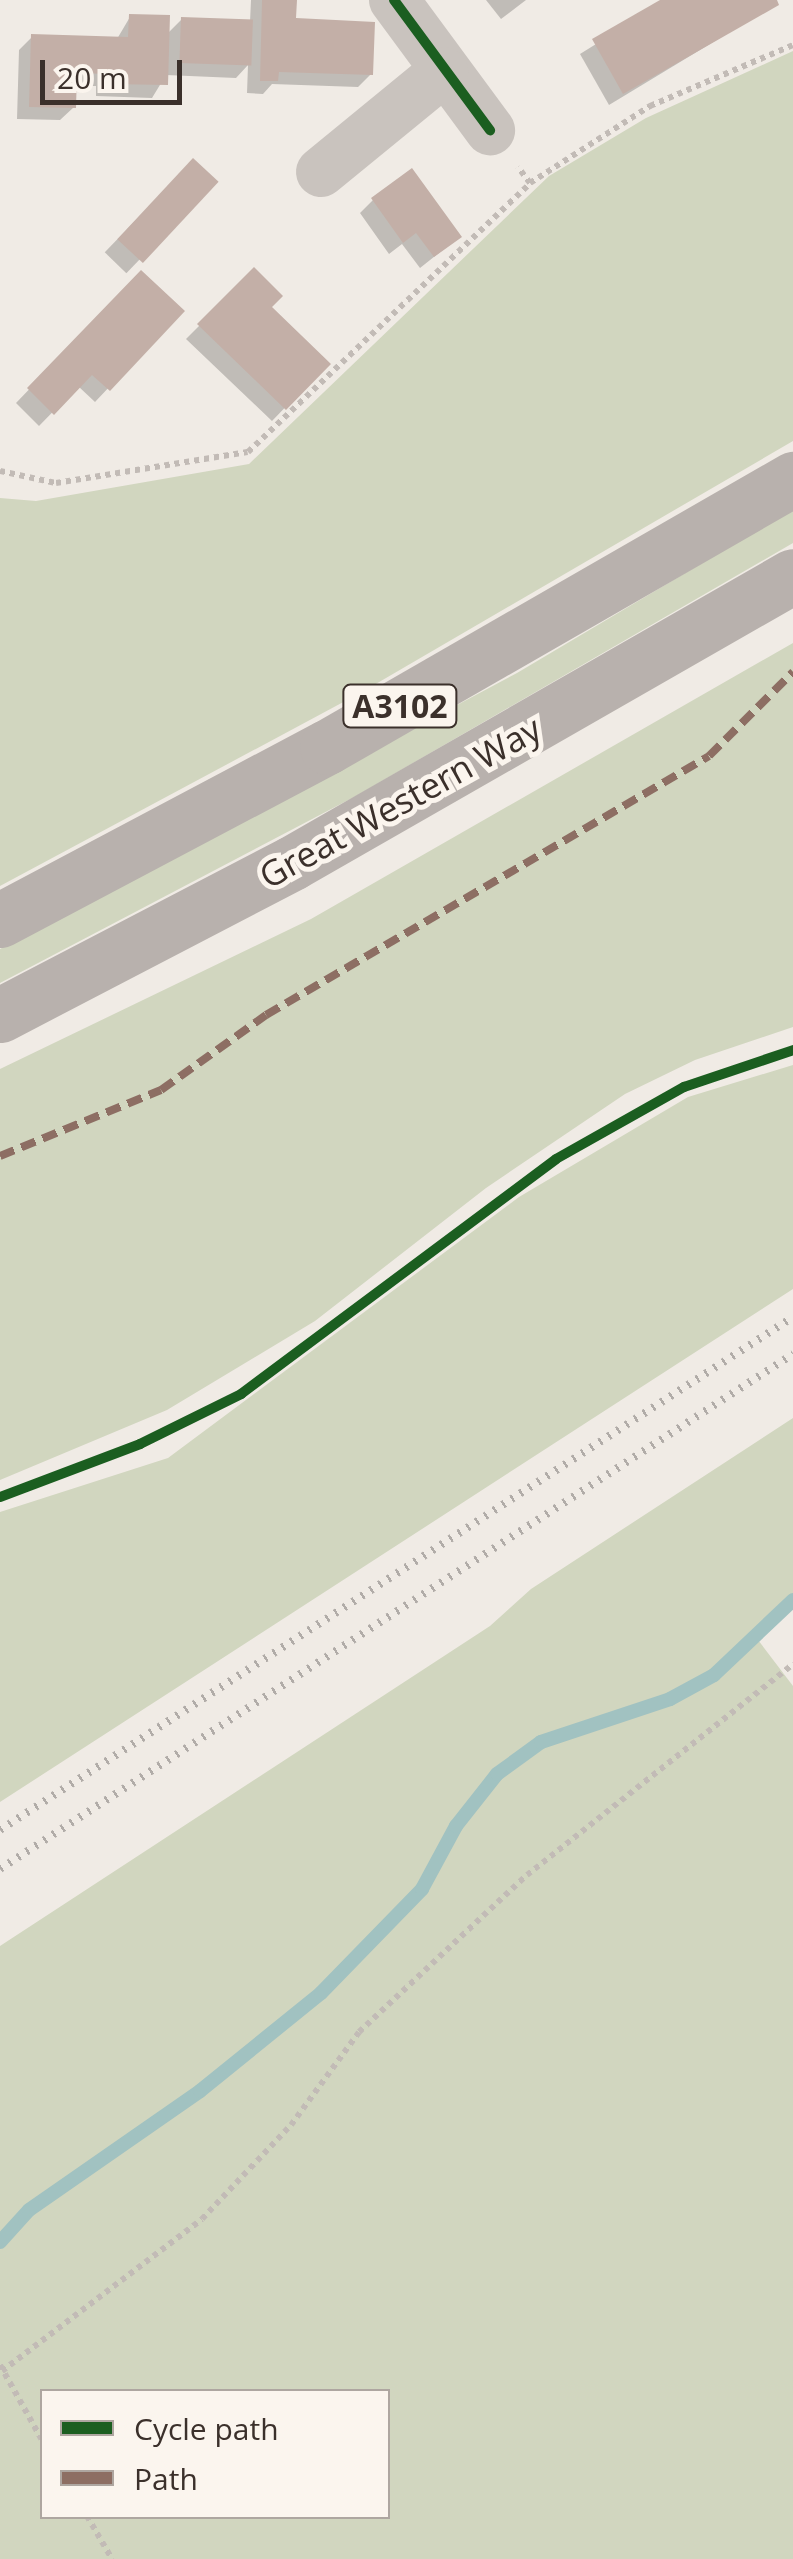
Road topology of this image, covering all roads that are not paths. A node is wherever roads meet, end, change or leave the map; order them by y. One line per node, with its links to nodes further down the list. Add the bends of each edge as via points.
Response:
1 (394, 0): 2 (street)
2 (443, 72): 3 (street); 4 (street)
3 (490, 130)
4 (321, 172)
5 (793, 479): 7 (main road, A3102, via 327,747)
6 (793, 576): 8 (main road, Great Western Way / A3102, via 310,854)
7 (0, 920)
8 (0, 1015)

